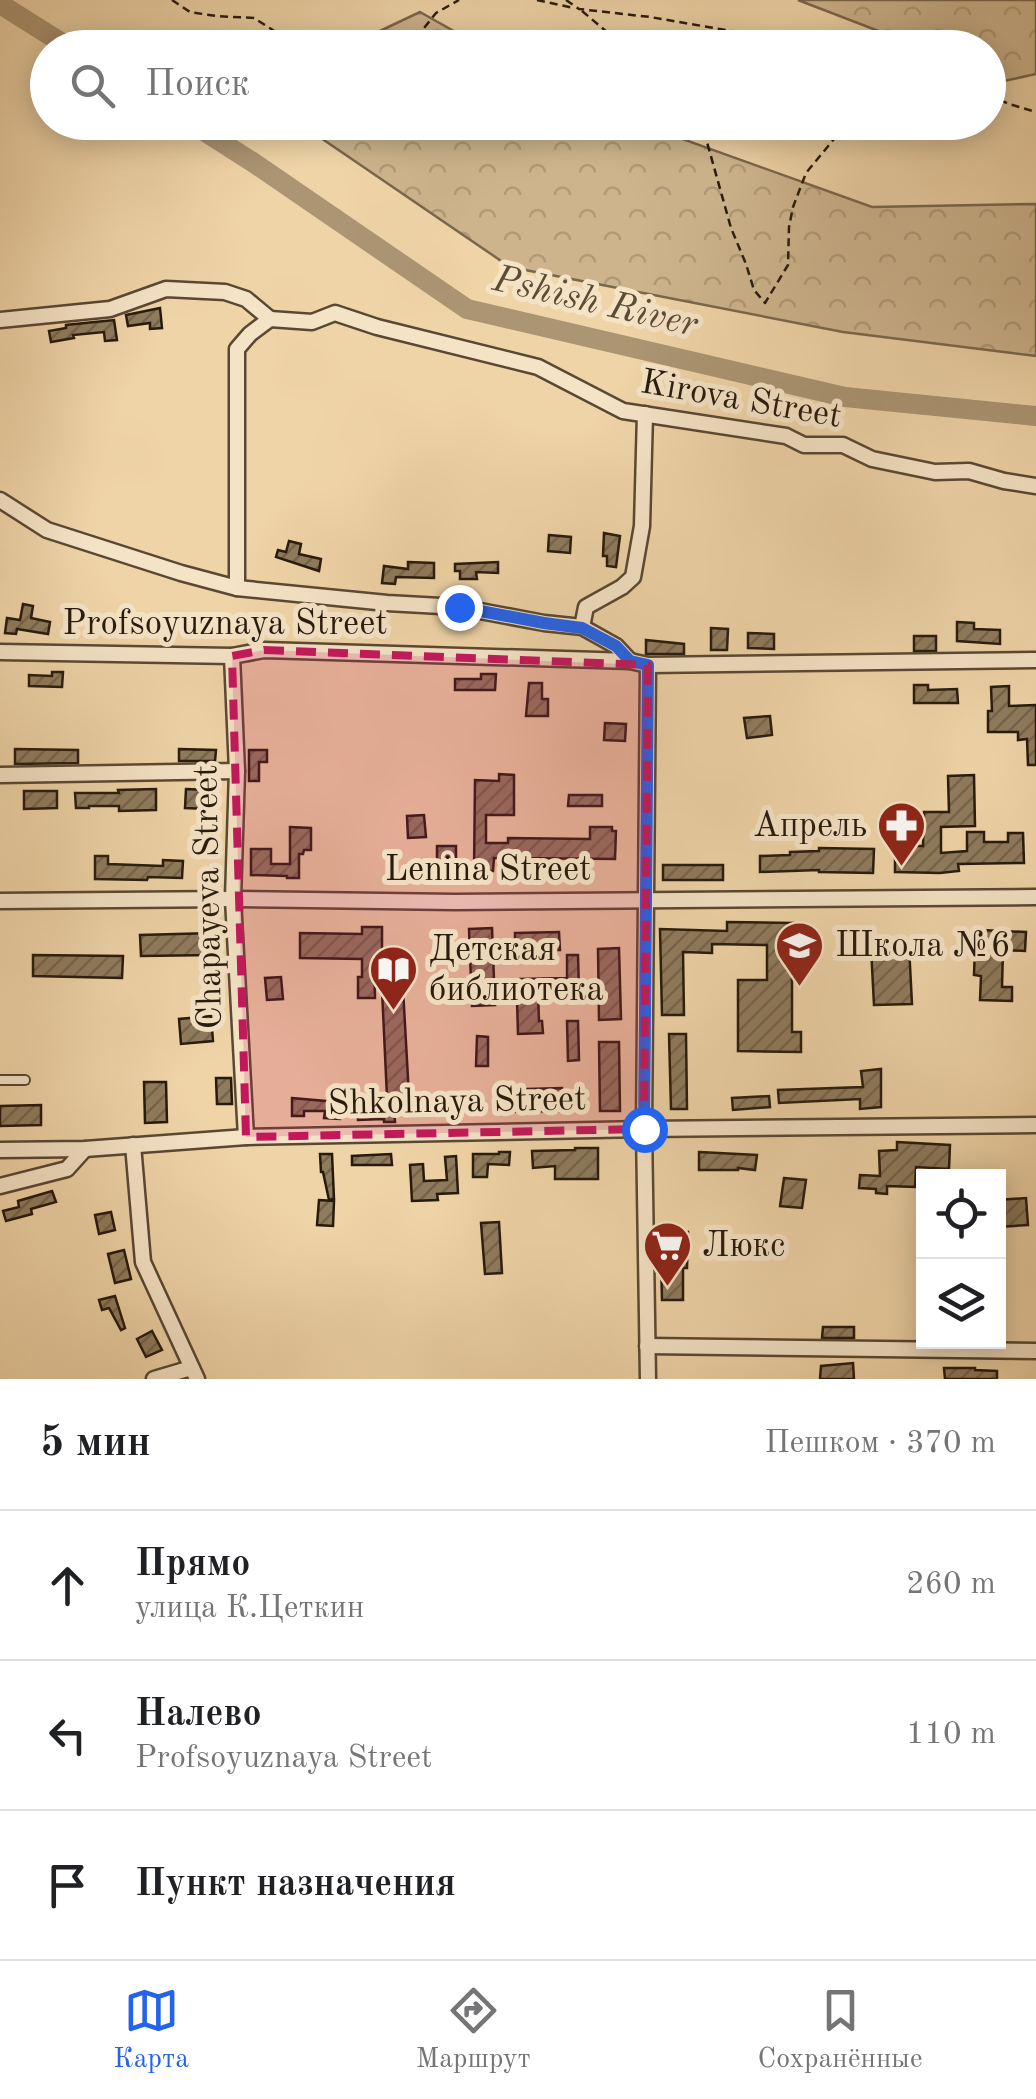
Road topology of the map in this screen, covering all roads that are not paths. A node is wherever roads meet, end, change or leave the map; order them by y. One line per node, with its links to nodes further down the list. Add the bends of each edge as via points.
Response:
1 (270, 318): 2 (street, via 225,292 166,289 110,308); 3 (street, Kirova Street, via 312,322 335,313 538,367 623,411); 6 (street, via 237,349)
2 (0, 320)
3 (645, 414): 4 (street, Kirova Street, via 786,436 804,445 843,444 872,459); 7 (street, via 642,526 633,577 586,606)
4 (1036, 486)
5 (0, 500): 6 (street, Profsoyuznaya Street, via 47,530)
6 (237, 588): 7 (street, Profsoyuznaya Street, via 459,607)
7 (582, 628): 11 (street, Profsoyuznaya Street)
8 (0, 652): 9 (street, Profsoyuznaya Street)
9 (232, 656): 11 (street, Profsoyuznaya Street, via 264,650); 13 (street, Chapayeva Street)
10 (1036, 660): 12 (street, Profsoyuznaya Street)
11 (630, 661): 12 (street, Profsoyuznaya Street)
12 (648, 665): 17 (street)
13 (237, 771): 14 (street); 16 (street, Chapayeva Street)
14 (0, 774)
15 (1036, 897): 17 (street, Lenina Street)
16 (234, 898): 17 (street, Lenina Street); 18 (street, Lenina Street); 23 (street, Chapayeva Street)
17 (646, 899): 22 (street)
18 (0, 901)
19 (0, 1080): 20 (lane)
20 (25, 1080)
21 (1036, 1125): 22 (street, Shkolnaya Street)
22 (644, 1129): 23 (street, Shkolnaya Street); 28 (street)
23 (246, 1136): 24 (street, Shkolnaya Street)
24 (133, 1146): 25 (street, Shkolnaya Street); 30 (street, via 142,1262)
25 (85, 1149): 26 (street, Shkolnaya Street); 27 (street, via 68,1170)
26 (0, 1150)
27 (0, 1186)
28 (647, 1346): 29 (street); 32 (street)
29 (1036, 1351)
30 (194, 1374): 31 (street)
31 (154, 1379)
32 (648, 1379)

